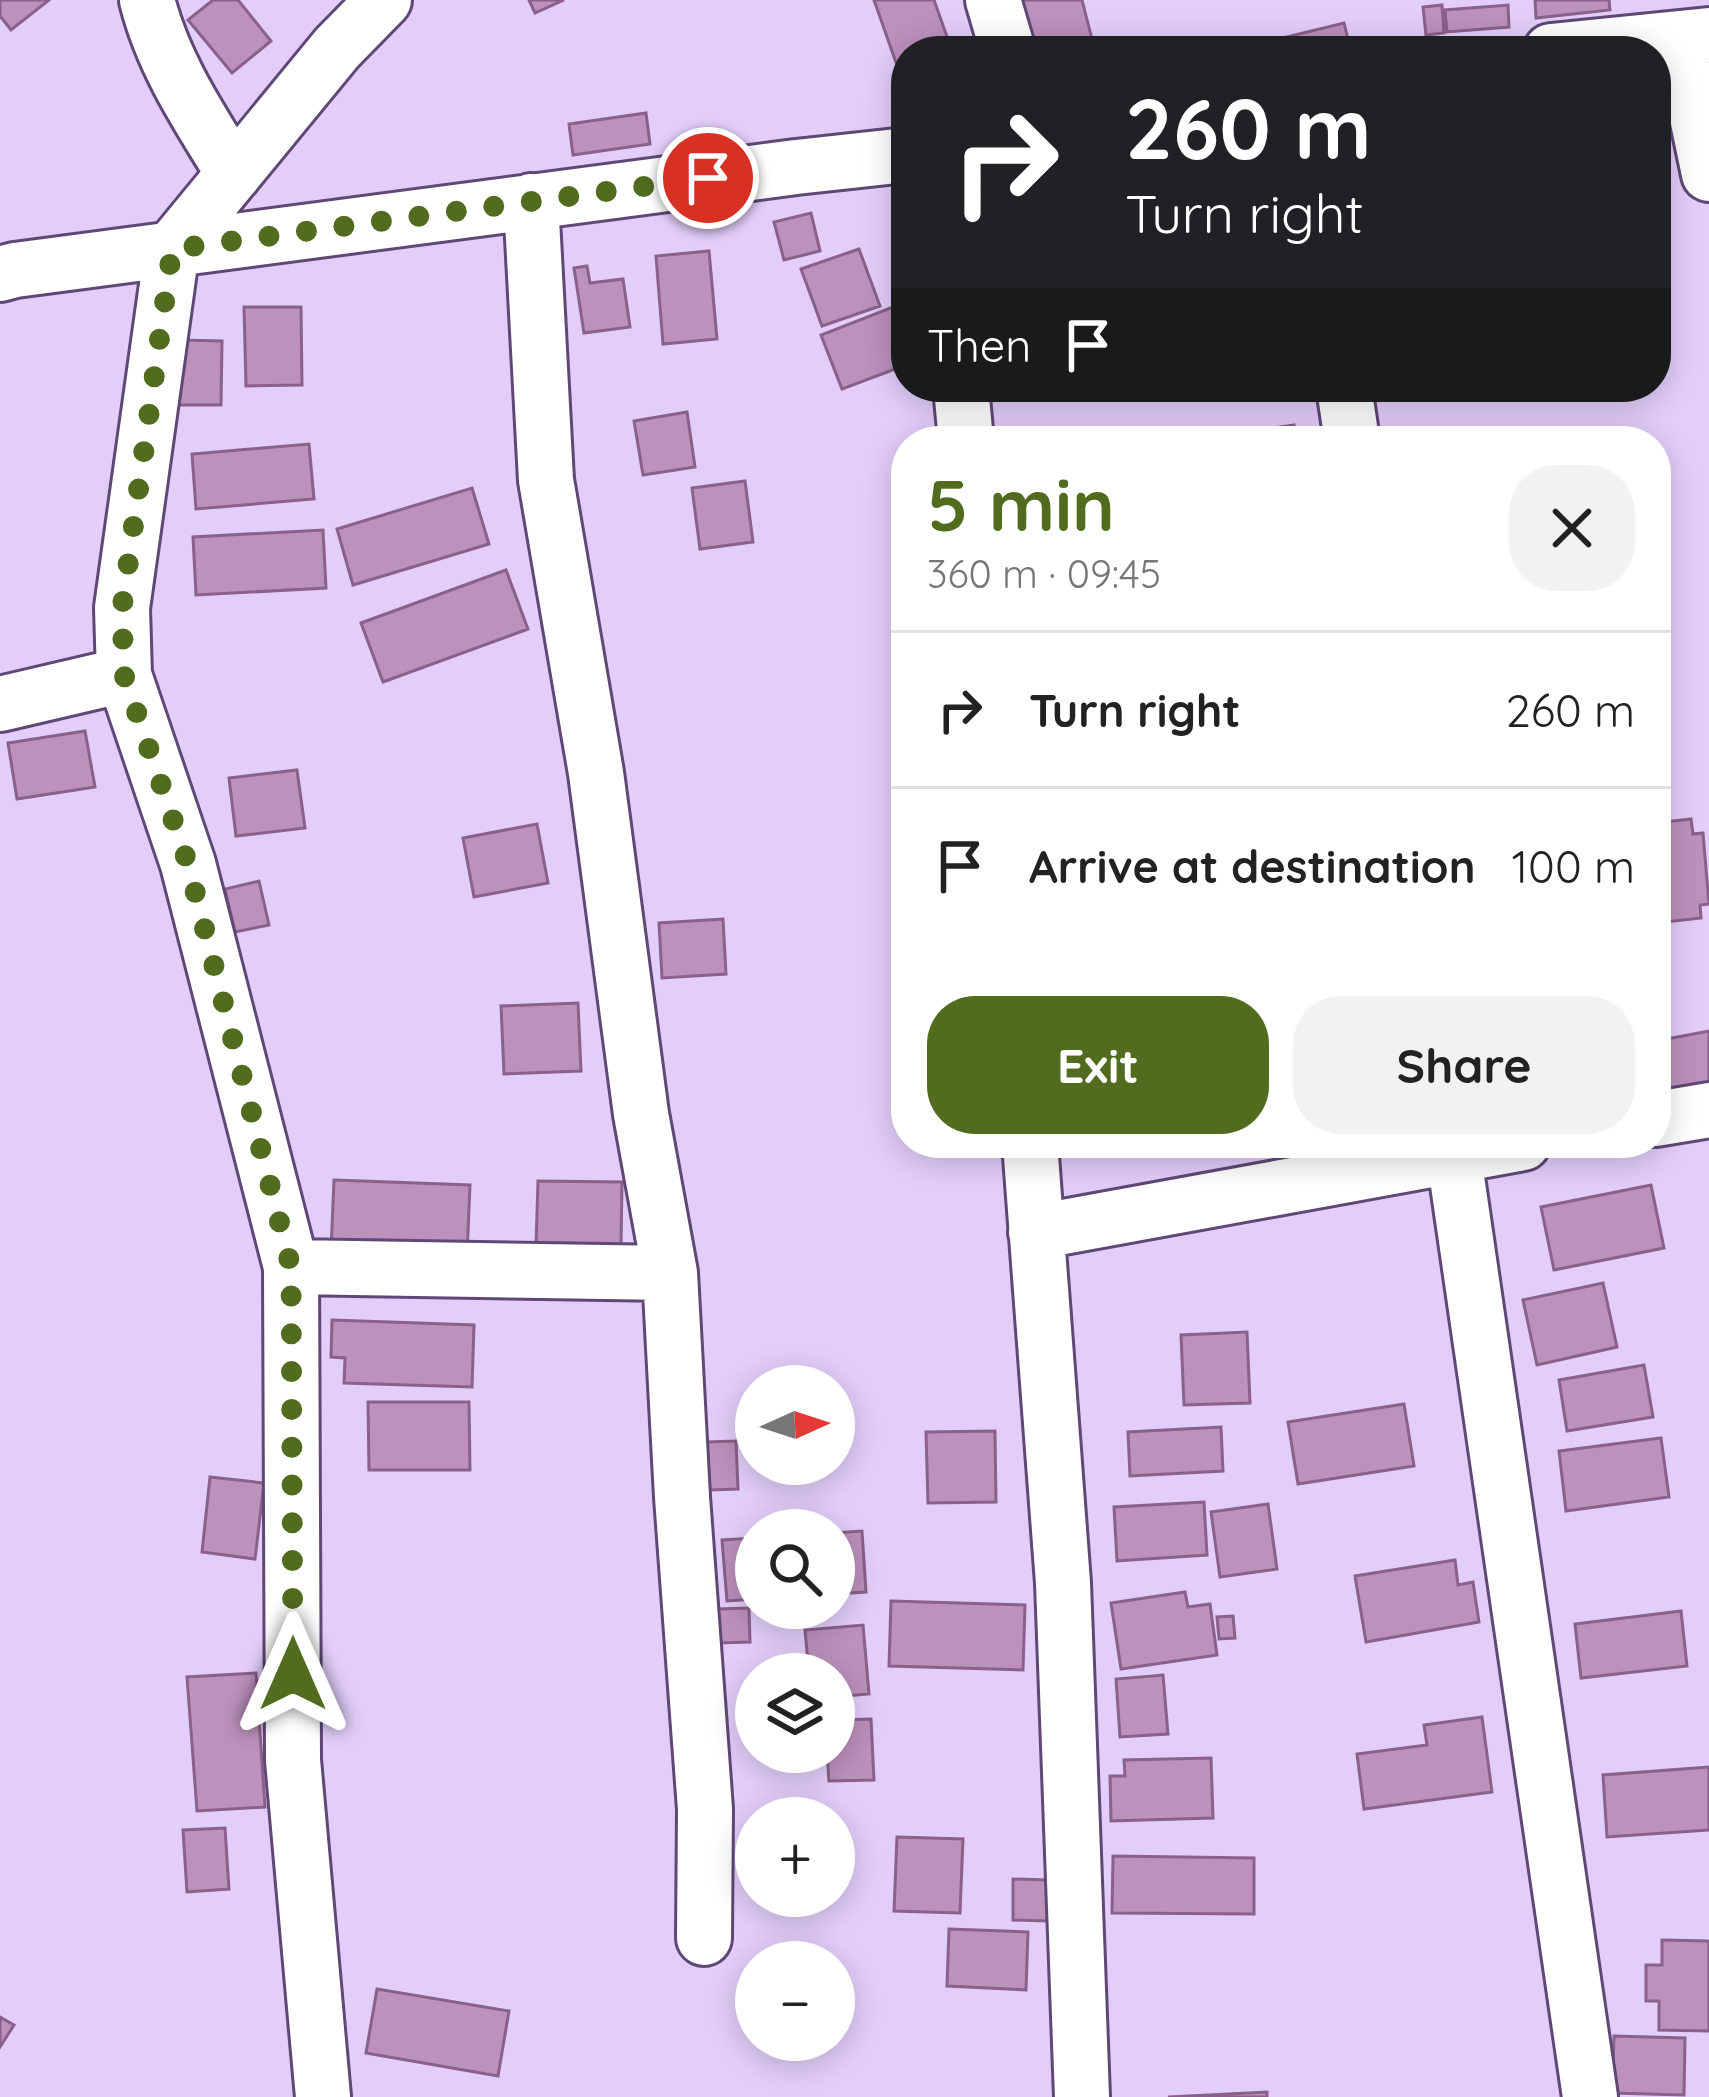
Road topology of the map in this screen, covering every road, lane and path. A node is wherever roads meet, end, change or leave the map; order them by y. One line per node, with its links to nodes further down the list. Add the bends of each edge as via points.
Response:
1 (147, 0): 7 (street, via 192,107)
2 (384, 0): 7 (street)
3 (993, 0): 4 (street)
4 (1004, 36)
5 (1695, 37): 8 (street)
6 (891, 157): 9 (street)
7 (234, 174): 10 (street)
8 (1709, 174)
9 (531, 202): 10 (street); 21 (street, via 546,480)
10 (172, 249): 11 (street); 12 (street, via 122,608)
11 (0, 274)
12 (124, 675): 13 (street); 20 (street, via 188,864)
13 (0, 704)
14 (1709, 1110): 15 (street)
15 (1671, 1117)
16 (1031, 1158): 19 (street)
17 (1408, 1158): 19 (street)
18 (1454, 1158): 25 (street)
19 (1036, 1232): 24 (street, via 1063,1583)
20 (291, 1267): 21 (street); 23 (street, via 293,1760)
21 (670, 1273): 22 (street, via 705,1809)
22 (704, 1938)
23 (322, 2097)
24 (1082, 2097)
25 (1590, 2097)

